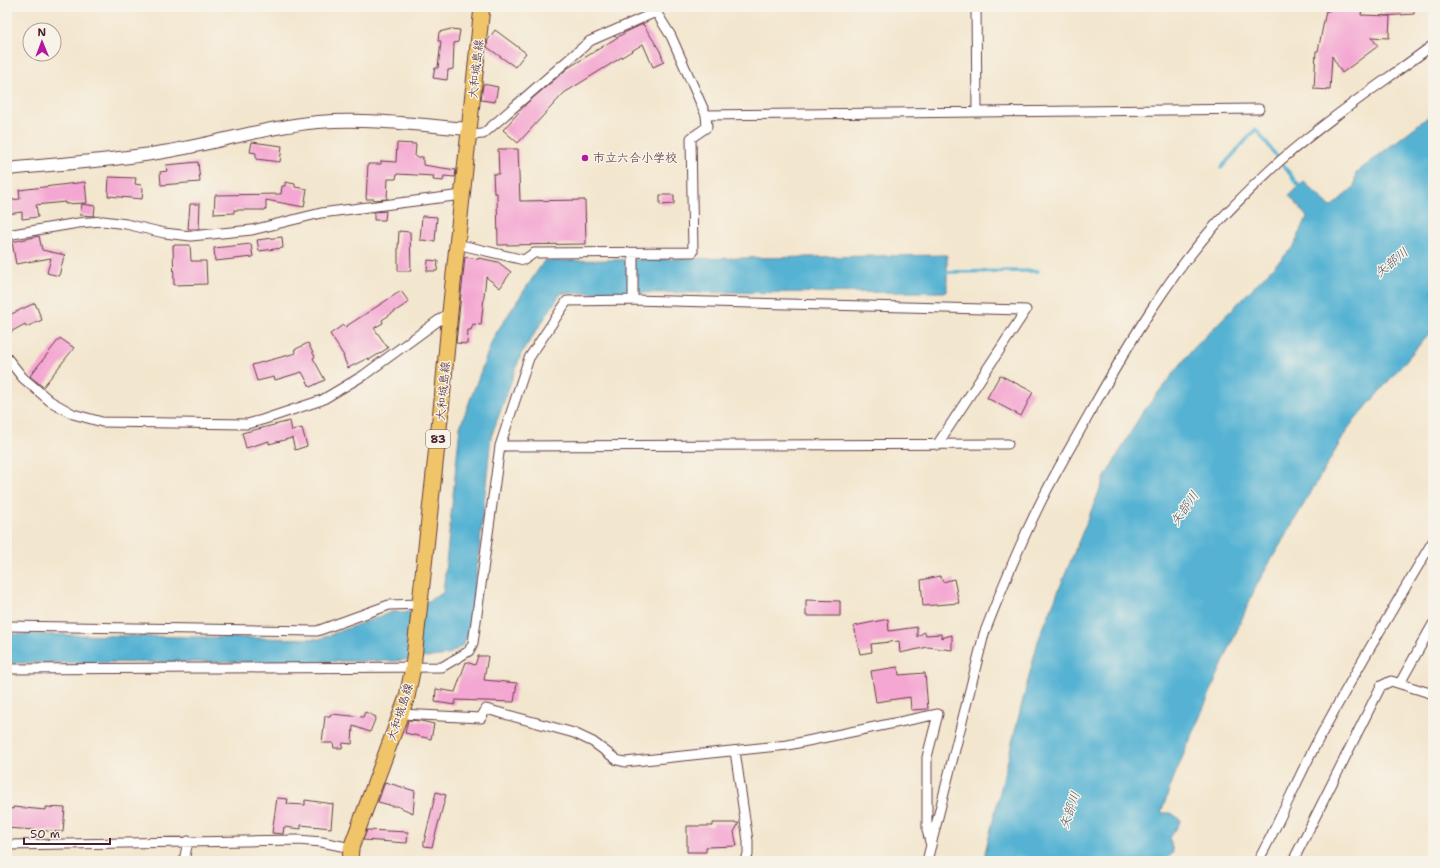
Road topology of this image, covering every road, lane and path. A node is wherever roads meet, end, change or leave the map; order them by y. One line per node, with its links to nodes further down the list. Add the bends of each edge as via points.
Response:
1 (482, 7): 8 (main road, 大和城島線 / 83)
2 (976, 7): 6 (street)
3 (656, 10): 7 (street, via 672,36); 8 (street, via 590,41 483,134)
4 (1433, 46): 32 (street, via 1321,127 1245,194 1193,252 1111,374 1047,489 994,607 984,634)
5 (1259, 109): 6 (street)
6 (977, 112): 7 (street)
7 (706, 115): 13 (street, via 707,127 691,138 693,252)
8 (469, 132): 9 (street, via 357,122 318,122 258,131 158,153); 10 (main road, 大和城島線 / 83)
9 (7, 169)
10 (462, 195): 11 (street, via 321,214 252,230 191,236 103,221); 12 (main road, 大和城島線 / 83)
11 (7, 235)
12 (457, 244): 13 (street, via 524,260 534,253); 15 (main road, 大和城島線 / 83)
13 (633, 253): 14 (street)
14 (632, 300): 18 (street, via 1026,310); 19 (street, via 567,301 530,358)
15 (450, 312): 16 (street, via 364,375 322,400 247,424 102,422 73,414 50,401 23,378); 21 (main road, 大和城島線 / 83)
16 (7, 358)
17 (1008, 444): 18 (street)
18 (937, 445): 19 (street)
19 (500, 446): 24 (street, via 473,643 469,650 442,667)
20 (1433, 541): 37 (street, via 1323,732)
21 (421, 604): 23 (street, via 389,605 317,631); 24 (main road, 大和城島線 / 83)
22 (1433, 624): 26 (street)
23 (7, 626)
24 (413, 667): 25 (street); 28 (main road, 大和城島線 / 83)
25 (7, 669)
26 (1400, 683): 27 (street); 38 (street, via 1391,681 1381,686)
27 (1433, 694)
28 (401, 714): 29 (street, via 481,718 486,709 574,733 593,742 617,760 625,762); 33 (main road, 大和城島線 / 83)
29 (735, 750): 32 (street, via 788,745 938,714 927,756 927,830); 35 (street, via 748,841 748,855)
30 (188, 841): 31 (street); 33 (street, via 298,840 322,842); 34 (street)
31 (7, 845)
32 (931, 847): 36 (street)
33 (350, 854)
34 (184, 861)
35 (744, 861)
36 (927, 861)
37 (1258, 861)
38 (1293, 861)

